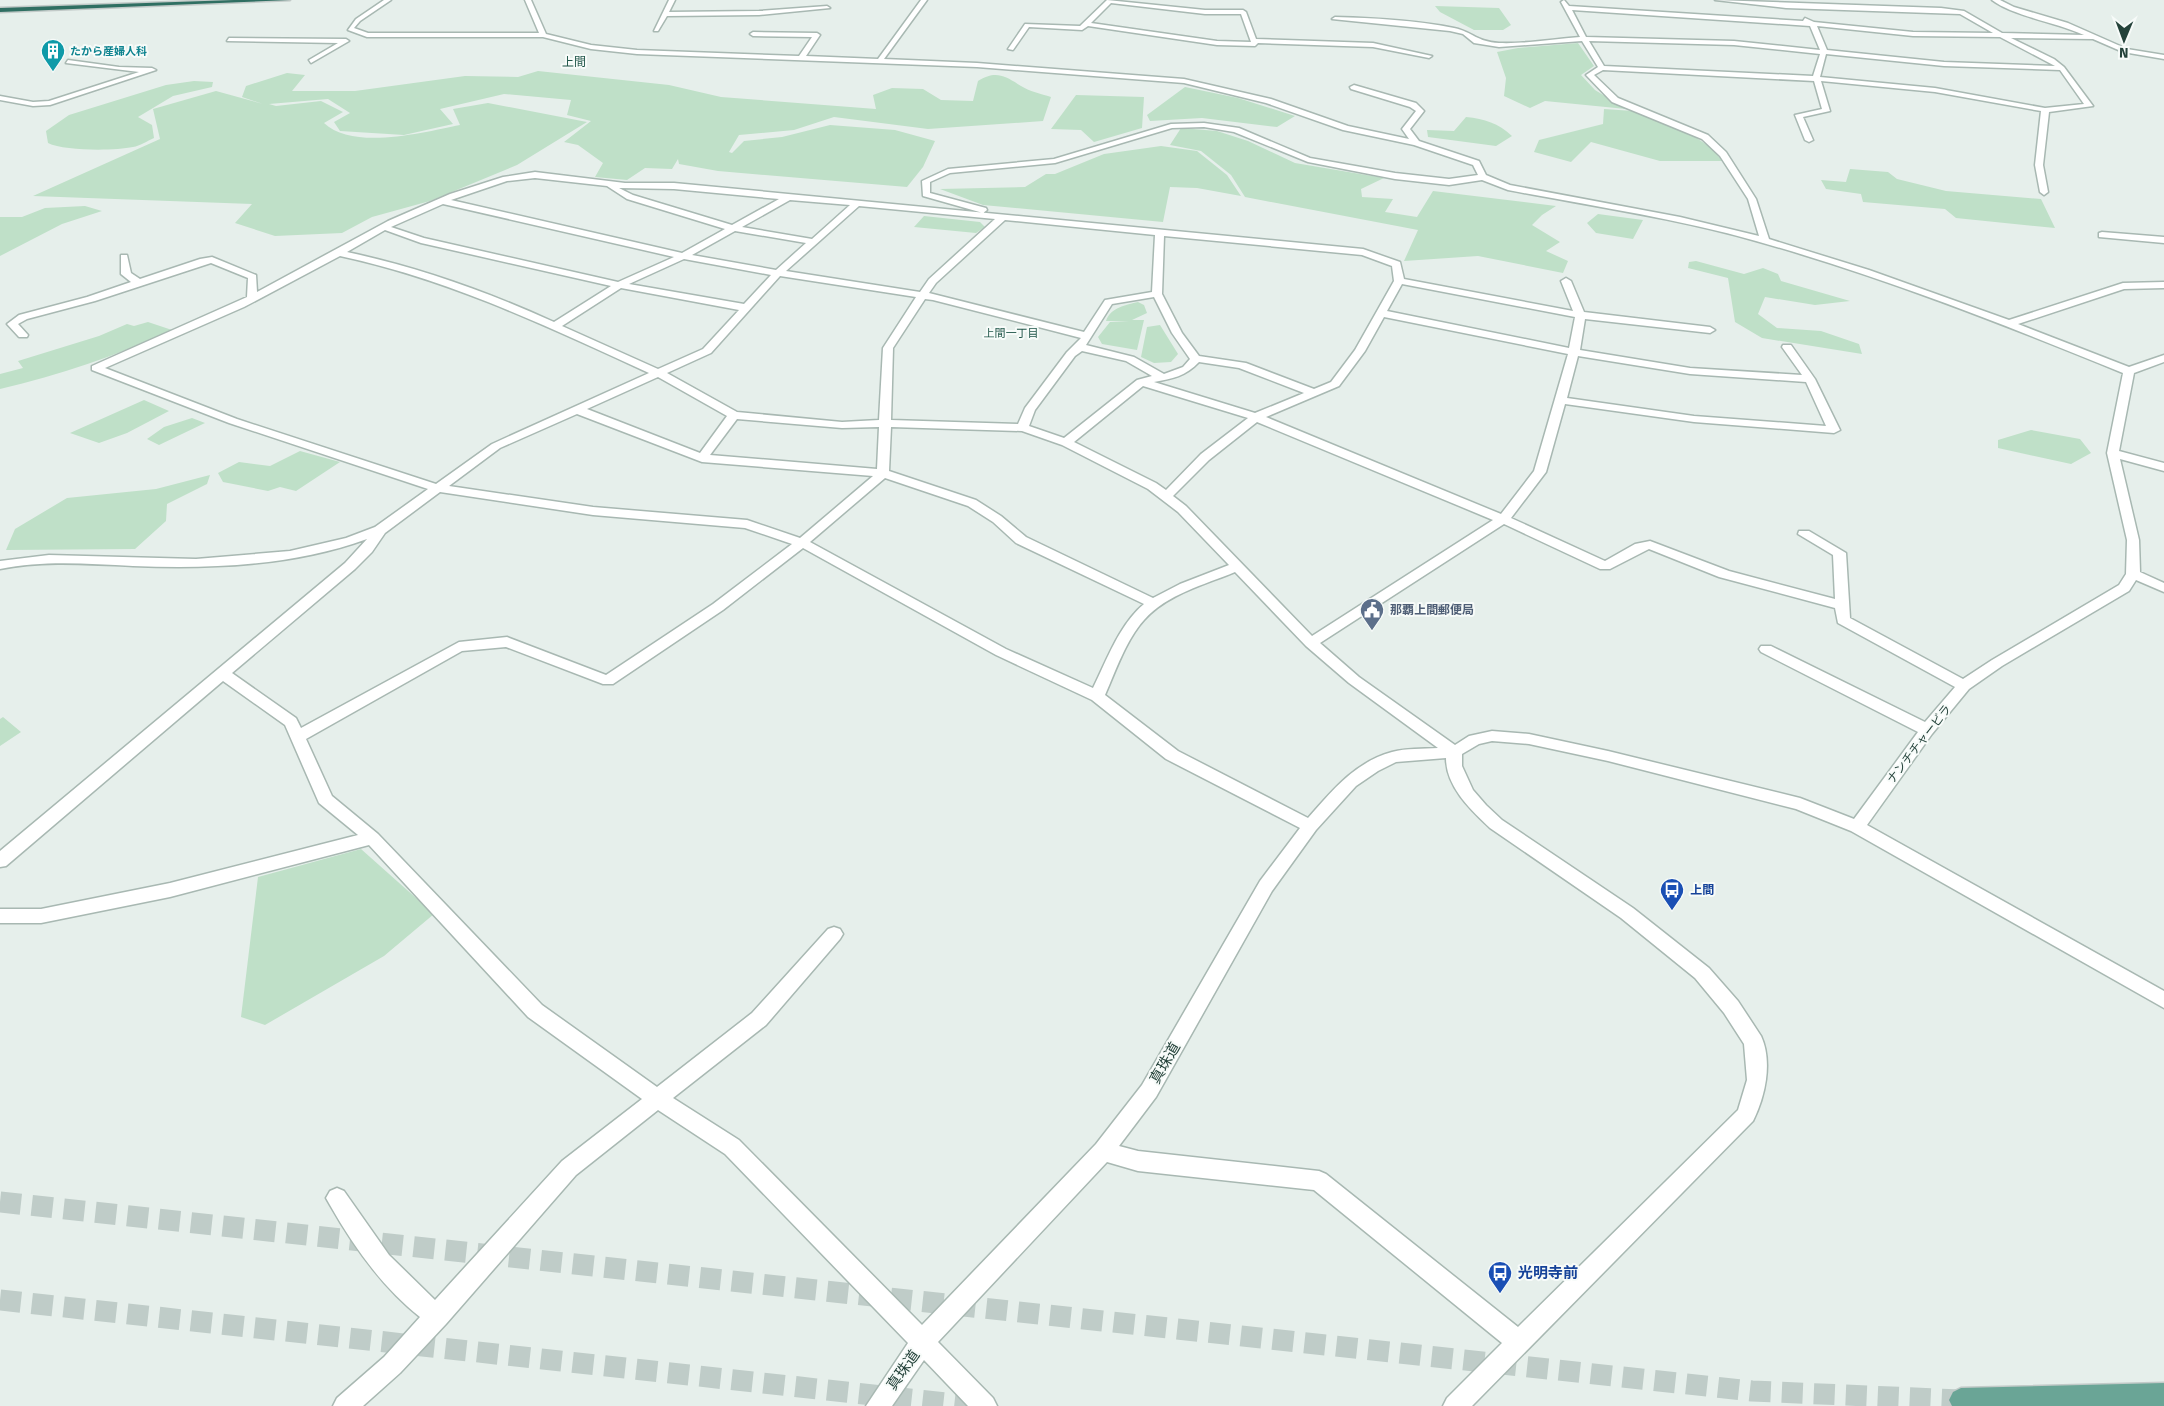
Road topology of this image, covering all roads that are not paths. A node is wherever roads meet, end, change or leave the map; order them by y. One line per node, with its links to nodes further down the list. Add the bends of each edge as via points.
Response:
1 (287, 0): 16 (highway)
2 (388, 0): 24 (street, via 350,29)
3 (528, 0): 26 (street)
4 (672, 0): 19 (street)
5 (924, 0): 40 (street)
6 (1192, 0): 17 (street)
7 (1563, 0): 15 (street)
8 (1718, 0): 13 (street)
9 (1778, 0): 13 (street)
10 (1995, 0): 28 (street)
11 (1110, 1): 17 (street); 21 (street)
12 (1920, 2): 18 (street)
13 (1786, 6): 18 (street); 22 (street)
14 (827, 8): 19 (street)
15 (1567, 8): 22 (street); 29 (street)
16 (0, 10)
17 (1186, 10): 32 (street, via 1243,12)
18 (1942, 10): 27 (street, via 1962,12)
19 (666, 14): 23 (street)
20 (1335, 19): 29 (street, via 1450,29 1465,32 1476,42 1499,45)
21 (1086, 24): 32 (street, via 1217,43 1255,44); 33 (street, via 1082,28 1028,26)
22 (1812, 24): 27 (street, via 1913,34); 34 (street)
23 (656, 30)
24 (360, 34): 26 (street); 31 (street)
25 (753, 34): 37 (street, via 817,35)
26 (543, 35): 37 (street, via 591,47 637,52)
27 (2000, 35): 28 (street); 42 (street)
28 (2093, 36): 36 (street, via 2125,51)
29 (1584, 38): 34 (street, via 1734,43); 41 (street)
30 (229, 40): 31 (street)
31 (346, 41): 38 (street)
32 (1254, 41): 35 (street, via 1373,45)
33 (1011, 49)
34 (1824, 51): 42 (street, via 1944,64); 43 (street)
35 (1429, 56)
36 (2164, 57)
37 (801, 58): 40 (street)
38 (311, 60)
39 (68, 62): 45 (street, via 152,70 50,103 33,104)
40 (880, 62): 48 (street, via 1184,81 1268,101 1346,128)
41 (1602, 68): 43 (street); 63 (street, via 1590,75 1615,100 1705,137 1723,154 1752,198)
42 (2062, 68): 46 (street, via 2089,106)
43 (1816, 78): 46 (street, via 1952,91); 47 (street, via 1826,111 1799,115)
44 (1354, 87): 48 (street, via 1413,104 1420,111 1406,129)
45 (0, 98)
46 (2046, 110): 51 (street, via 2039,165)
47 (1809, 140)
48 (1416, 144): 49 (street, via 1476,162)
49 (1483, 177): 56 (street, via 1449,182 1308,160 1236,130 1204,125 1171,126 1055,161 948,171 926,181 926,194); 63 (street, via 1508,187 1704,225)
50 (606, 184): 52 (street, via 674,186); 53 (street, via 535,175 506,179); 58 (street, via 630,197)
51 (2044, 192)
52 (787, 198): 54 (street); 58 (street)
53 (443, 201): 57 (street); 65 (street)
54 (856, 205): 55 (street); 62 (street)
55 (1002, 218): 56 (street); 74 (street, via 932,281)
56 (1018, 219): 59 (street)
57 (384, 228): 64 (street); 71 (street, via 421,240)
58 (733, 228): 62 (street); 65 (street)
59 (1160, 231): 70 (street, via 1362,252 1397,264); 73 (street)
60 (2102, 235): 61 (street)
61 (2164, 240)
62 (814, 242): 67 (street)
63 (1765, 242): 79 (street, via 1879,276)
64 (340, 253): 75 (street); 80 (street, via 381,262 460,288)
65 (683, 256): 67 (street); 71 (street)
66 (124, 257): 69 (street, via 126,274)
67 (778, 273): 74 (street); 76 (street)
68 (1566, 281): 78 (street)
69 (138, 282): 75 (street, via 212,260 253,276); 82 (street, via 91,299 23,317 12,324)
70 (1399, 282): 77 (street); 78 (street)
71 (619, 285): 76 (street); 80 (street)
72 (2164, 285): 79 (street, via 2123,286)
73 (1157, 294): 83 (street, via 1109,302); 87 (street, via 1177,333)
74 (923, 295): 83 (street); 99 (street, via 888,348)
75 (252, 298): 106 (street, via 96,368 234,421)
76 (747, 308): 90 (street, via 707,352)
77 (1380, 313): 86 (street); 94 (street, via 1360,351 1335,384)
78 (1580, 315): 81 (street); 86 (street)
79 (2010, 323): 89 (street)
80 (555, 326): 90 (street)
81 (1710, 330)
82 (22, 335)
83 (1087, 336): 84 (street)
84 (1080, 347): 91 (street, via 1130,359); 100 (street, via 1070,354 1029,410)
85 (1787, 347): 92 (street)
86 (1574, 352): 92 (street, via 1690,370); 95 (street)
87 (1196, 358): 91 (street, via 1187,369); 94 (street, via 1238,364)
88 (2164, 358): 89 (street)
89 (2129, 371): 102 (street)
90 (660, 374): 96 (street); 97 (street)
91 (1163, 378): 93 (street)
92 (1810, 379): 95 (street, via 1834,430 1694,419)
93 (1142, 382): 98 (street); 101 (street)
94 (1314, 393): 98 (street)
95 (1560, 400): 108 (street, via 1540,472)
96 (578, 410): 103 (street); 106 (street, via 496,446)
97 (734, 415): 99 (street, via 842,425); 103 (street)
98 (1256, 417): 107 (street, via 1204,457); 108 (street)
99 (887, 423): 100 (street); 105 (street)
100 (1023, 428): 101 (street)
101 (1066, 443): 107 (street)
102 (2113, 453): 104 (street); 114 (street, via 2133,540)
103 (702, 458): 105 (street)
104 (2164, 467)
105 (883, 473): 111 (street); 116 (street, via 972,503 1021,540)
106 (437, 488): 109 (street); 111 (street, via 593,511 747,524)
107 (1167, 496): 113 (street)
108 (1503, 519): 117 (street, via 1605,566 1650,545 1724,574); 118 (street)
109 (380, 530): 112 (street, via 340,544 252,560 195,564 36,558); 120 (street, via 355,561)
110 (1804, 534): 117 (street, via 1840,553)
111 (803, 543): 122 (street, via 1001,652); 124 (street, via 718,608 632,661 608,681 507,642 459,647)
112 (0, 565)
113 (1238, 566): 116 (street); 118 (street)
114 (2133, 574): 115 (street); 121 (street, ナンチチャービラ, via 2124,588)
115 (2164, 588)
116 (1154, 604): 122 (street, via 1138,618)
117 (1842, 605): 121 (street, via 1844,620)
118 (1311, 643): 125 (street, via 1354,680)
119 (1766, 649): 123 (street)
120 (222, 673): 124 (street, via 291,722); 129 (street)
121 (1964, 686): 123 (street, ナンチチャービラ)
122 (1097, 696): 126 (street, via 1172,755)
123 (1927, 730): 127 (street, ナンチチャービラ)
124 (298, 737): 128 (street, via 325,798)
125 (1454, 752): 126 (street, 真珠道, via 1394,757 1372,767 1350,782); 127 (street, via 1474,740 1492,736 1529,739 1800,804); 138 (street, via 1454,766 1466,794 1480,809 1496,824 1627,913 1702,973 1731,1007 1754,1042 1757,1080 1746,1115)
126 (1310, 826): 134 (street, 真珠道, via 1266,886 1149,1091)
127 (1857, 827): 132 (street)
128 (372, 838): 130 (street, via 170,890 41,916); 133 (street, via 535,1011)
129 (0, 861)
130 (0, 916)
131 (834, 934): 133 (street, via 759,1020)
132 (2164, 1000)
133 (656, 1098): 136 (street, via 569,1168); 137 (street, via 732,1147)
134 (1103, 1151): 137 (street, 真珠道); 138 (street, via 1138,1161 1320,1181)
135 (337, 1198): 136 (street, via 376,1257 414,1299)
136 (438, 1316): 141 (street, via 392,1365)
137 (923, 1341): 142 (street, 真珠道); 143 (street)
138 (1519, 1342): 144 (street)
139 (2164, 1395): 140 (main road)
140 (1961, 1400)
141 (345, 1406)
142 (878, 1406)
143 (985, 1406)
144 (1455, 1406)

